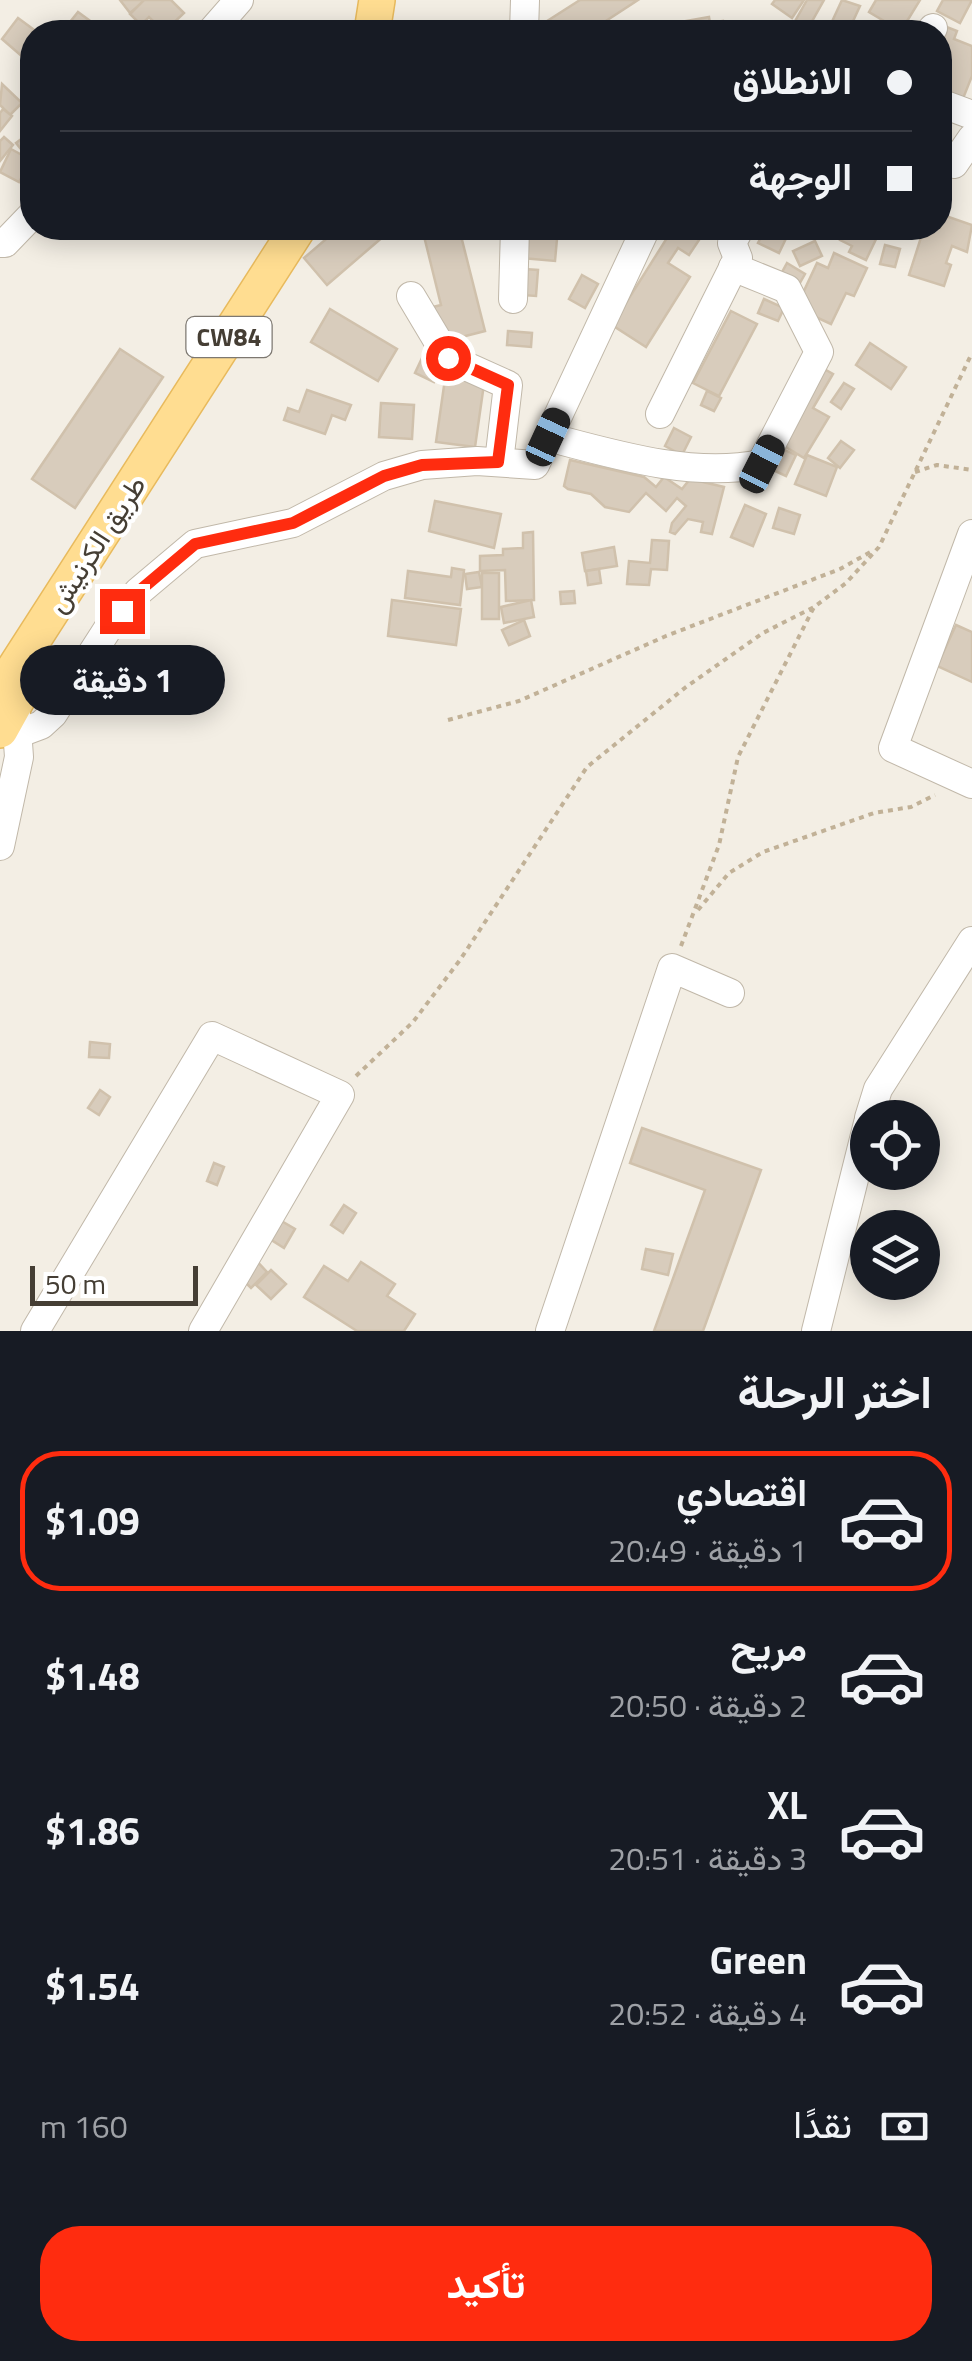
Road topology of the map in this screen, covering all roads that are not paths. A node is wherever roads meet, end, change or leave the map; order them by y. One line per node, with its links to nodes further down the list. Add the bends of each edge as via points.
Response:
1 (239, 0): 2 (street)
2 (222, 20)
3 (972, 138): 4 (street)
4 (954, 164)
5 (20, 227): 10 (street)
6 (290, 240): 18 (main road, طريق الكرنيش / CW84, via 160,447)
7 (515, 240): 13 (street)
8 (640, 240): 15 (street)
9 (734, 240): 11 (street)
10 (0, 244)
11 (733, 267): 14 (street); 15 (street, via 787,289 819,352 762,464 730,470 659,462)
12 (411, 296): 16 (street, via 448,358 508,385)
13 (514, 299)
14 (660, 414)
15 (548, 437): 16 (street, via 535,465)
16 (498, 462): 18 (street, via 422,465 384,476 293,523 195,544 138,592 54,714 41,725)
17 (972, 534): 19 (street, via 893,748)
18 (8, 714): 20 (street, via 19,757)
19 (965, 780)
20 (0, 846)
21 (972, 941): 23 (street)
22 (730, 993): 27 (street, via 672,968)
23 (874, 1100)
24 (851, 1190): 28 (street)
25 (35, 1331): 26 (street, via 212,1036 340,1095)
26 (203, 1331)
27 (550, 1331)
28 (816, 1331)

